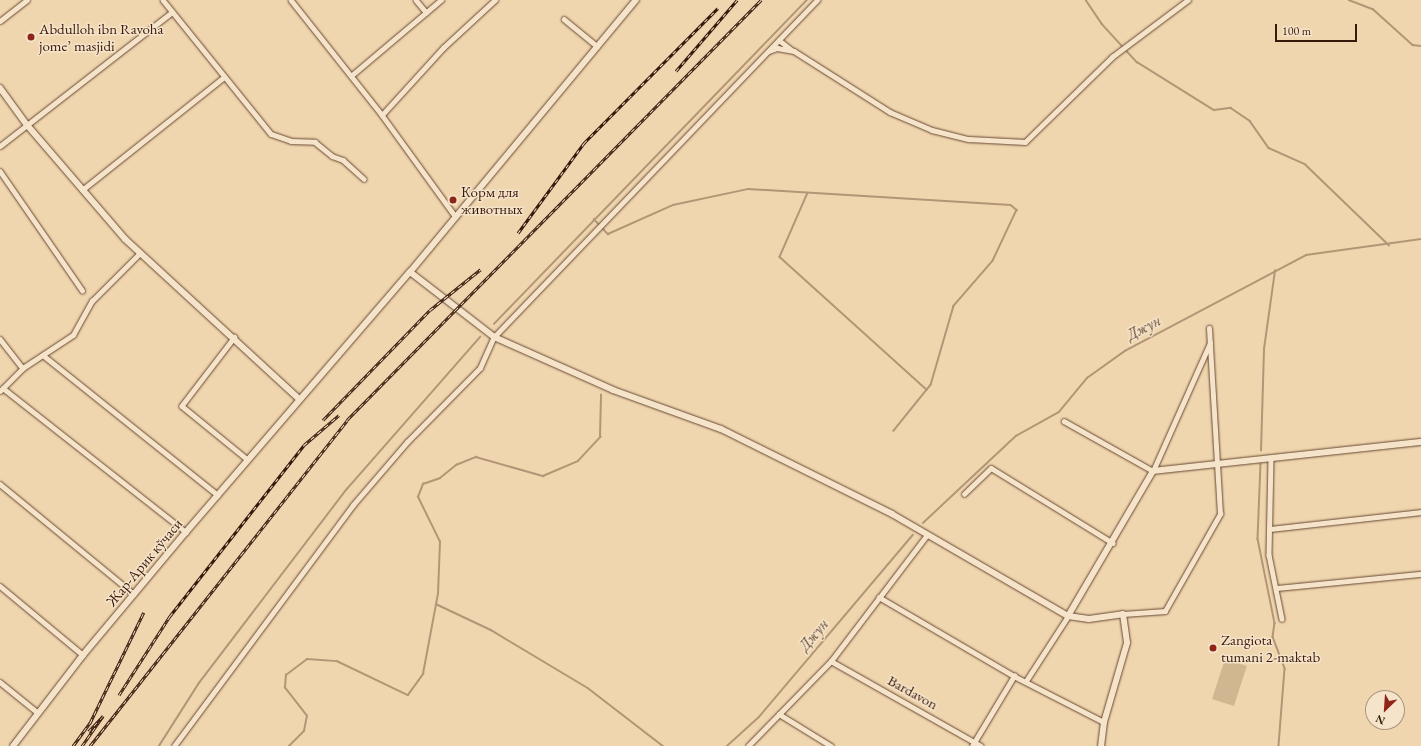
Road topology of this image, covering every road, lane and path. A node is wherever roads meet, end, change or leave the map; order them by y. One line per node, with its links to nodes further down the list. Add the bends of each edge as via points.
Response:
1 (27, 0): 15 (street)
2 (163, 0): 12 (street)
3 (291, 0): 21 (street)
4 (416, 0): 13 (street)
5 (441, 0): 13 (street)
6 (489, 0): 11 (street)
7 (495, 0): 11 (street)
8 (636, 0): 17 (main road, Жар-Арик кўчаси)
9 (816, 0): 16 (street)
10 (1188, 0): 19 (street, via 1112,57 1025,142 969,140 932,130 890,112)
11 (491, 6): 23 (street, via 443,48)
12 (172, 12): 20 (street); 24 (street)
13 (426, 12): 21 (street)
14 (564, 19): 17 (street)
15 (0, 21)
16 (779, 40): 18 (street); 19 (street)
17 (598, 46): 29 (main road, Жар-Арик кўчаси)
18 (768, 51): 19 (street, via 777,48); 35 (street)
19 (794, 51)
20 (224, 76): 27 (street, via 271,134 291,140 315,142); 28 (street)
21 (351, 76): 23 (street)
22 (0, 88): 24 (main road)
23 (382, 114): 29 (street)
24 (27, 125): 25 (street); 28 (main road)
25 (0, 146)
26 (0, 171): 32 (street)
27 (364, 179)
28 (82, 190): 30 (main road)
29 (455, 216): 31 (main road, Жар-Арик кўчаси)
30 (140, 253): 34 (main road); 38 (street, via 92,301 73,335)
31 (410, 272): 35 (main road); 41 (main road, Жар-Арик кўчаси)
32 (82, 290)
33 (1209, 328): 37 (street)
34 (235, 337): 41 (main road); 44 (street, via 182,406)
35 (494, 337): 54 (main road, via 613,390 721,430); 74 (street, via 480,368 406,442 353,505)
36 (0, 339): 39 (street)
37 (1210, 342): 46 (street); 47 (street)
38 (43, 355): 39 (street); 50 (street)
39 (23, 368): 40 (street)
40 (2, 390): 53 (street)
41 (298, 398): 44 (main road, Жар-Арик кўчаси)
42 (1064, 422): 47 (street)
43 (1421, 442): 45 (main road)
44 (247, 459): 50 (main road, Жар-Арик кўчаси)
45 (1271, 459): 46 (main road); 52 (street)
46 (1217, 465): 47 (main road); 61 (street, via 1220,514 1165,611)
47 (1153, 471): 55 (main road)
48 (0, 484): 59 (street)
49 (964, 494): 55 (street, via 991,468)
50 (218, 495): 53 (main road, Жар-Арик кўчаси)
51 (1421, 512): 52 (street)
52 (1270, 529): 58 (street, via 1269,555)
53 (186, 532): 59 (main road, Жар-Арик кўчаси)
54 (927, 535): 60 (street); 62 (main road)
55 (1113, 544): 62 (main road)
56 (1421, 574): 58 (street)
57 (0, 586): 64 (street)
58 (1277, 588): 63 (street)
59 (134, 594): 64 (main road, Жар-Арик кўчаси)
60 (879, 597): 65 (street); 66 (street)
61 (1123, 614): 62 (main road, via 1089,619); 71 (main road, via 1128,643)
62 (1068, 616): 67 (street)
63 (1282, 618)
64 (83, 655): 69 (main road, Жар-Арик кўчаси)
65 (831, 661): 70 (street); 72 (street, Bardavon)
66 (1014, 676): 67 (street); 72 (street)
67 (1026, 681): 71 (street)
68 (0, 682): 69 (street)
69 (37, 712): 73 (main road, Жар-Арик кўчаси)
70 (779, 714): 75 (street); 76 (street)
71 (1104, 722): 78 (main road)
72 (973, 744): 77 (street, Bardavon)
73 (13, 746)
74 (174, 746)
75 (748, 746)
76 (831, 746)
77 (981, 746)
78 (1101, 746)

